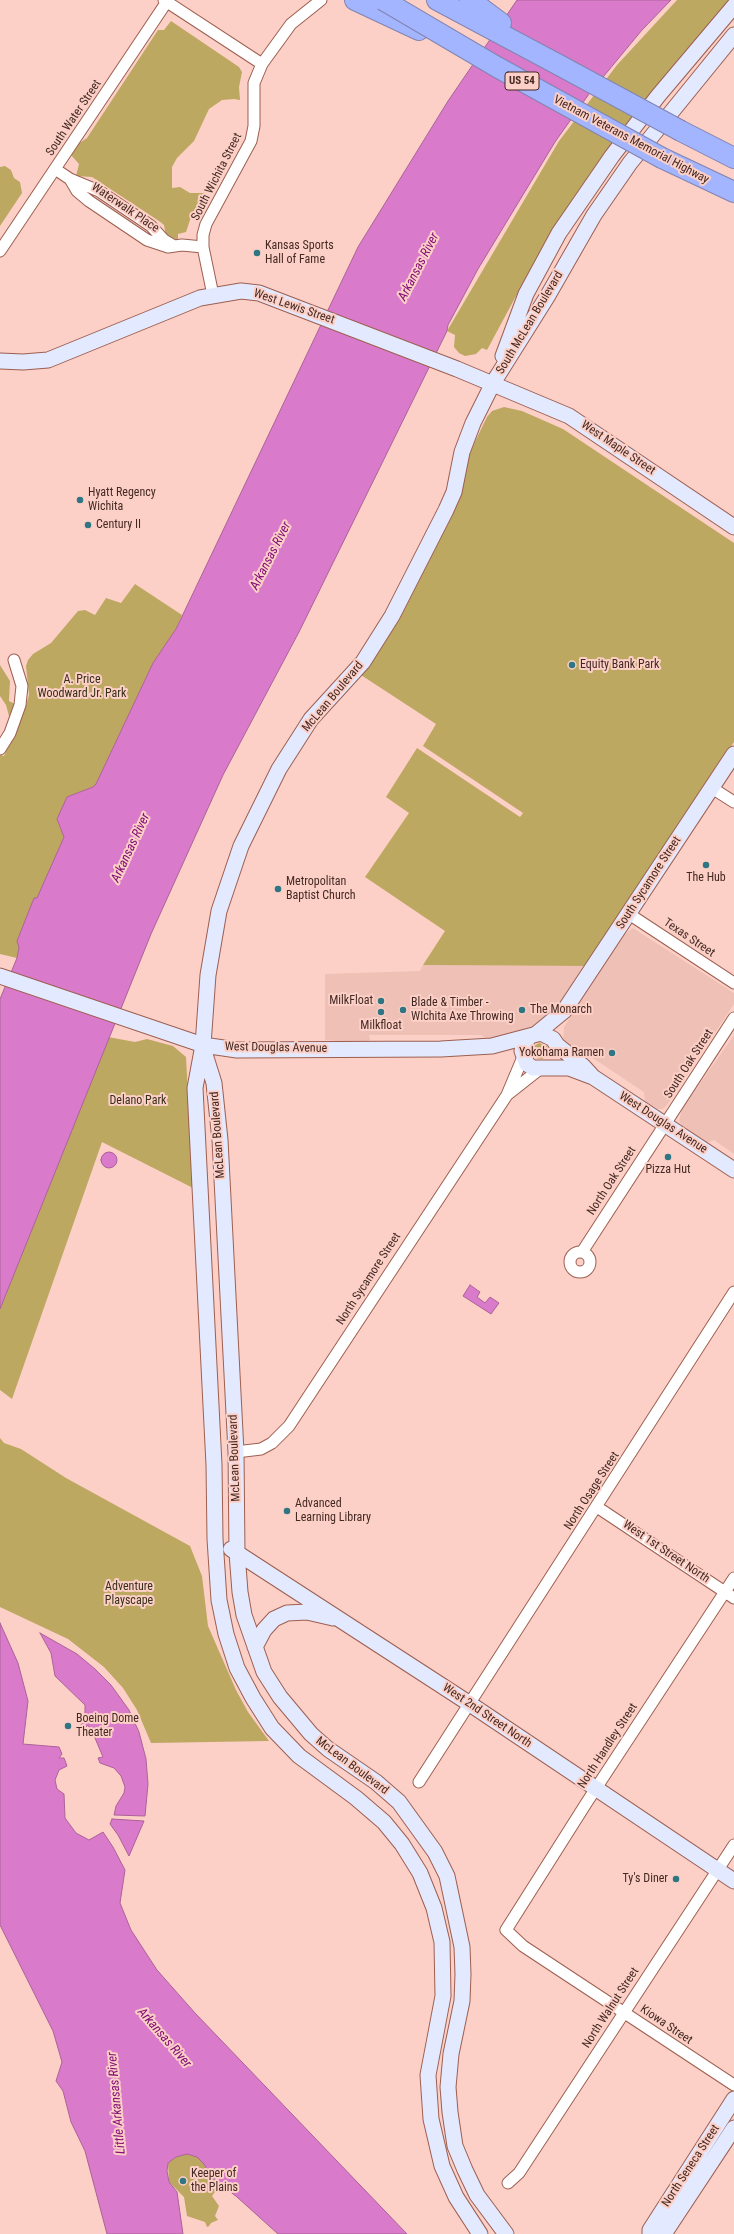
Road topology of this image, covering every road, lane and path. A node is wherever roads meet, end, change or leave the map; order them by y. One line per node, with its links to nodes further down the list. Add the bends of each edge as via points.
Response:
1 (321, 0): 9 (street, South Wichita Street, via 291,24)
2 (355, 0): 11 (highway, bridge)
3 (383, 0): 11 (highway, Vietnam Veterans Memorial Highway / US 54, bridge)
4 (437, 0): 10 (highway, US 54)
5 (470, 0): 10 (highway)
6 (166, 1): 9 (street); 13 (street, South Water Street)
7 (734, 6): 19 (main road, South McLean Boulevard, via 658,96 612,156 559,233 526,294)
8 (734, 35): 19 (main road, South McLean Boulevard, via 630,163 594,215)
9 (262, 64): 15 (street, South Wichita Street, via 254,83 254,126 251,141 206,224)
10 (559, 65): 12 (highway, US 54, bridge)
11 (497, 67): 14 (highway, Vietnam Veterans Memorial Highway / US 54, bridge, via 662,158)
12 (734, 158)
13 (56, 169): 15 (street, Waterwalk Place, via 70,179 99,192 151,226 168,244); 16 (street, South Water Street)
14 (734, 192)
15 (203, 247): 17 (street, South Wichita Street)
16 (0, 251)
17 (213, 295): 18 (main road, West Lewis Street, via 48,360); 19 (main road, West Lewis Street, via 241,290 259,293)
18 (0, 360)
19 (493, 383): 20 (main road, West Maple Street, via 570,416); 33 (main road, McLean Boulevard, via 467,437 454,492 392,616 363,662 295,742 241,846 219,911 213,939)
20 (734, 527)
21 (14, 660): 22 (street, via 22,686 20,705 10,733)
22 (0, 749)
23 (734, 754): 24 (main road, South Sycamore Street)
24 (712, 788): 25 (street); 26 (main road, South Sycamore Street)
25 (734, 802)
26 (629, 914): 28 (street, Texas Street); 29 (main road, South Sycamore Street)
27 (0, 976): 33 (main road, West Douglas Avenue)
28 (734, 983)
29 (564, 1011): 31 (main road, South Sycamore Street); 32 (main road, South Sycamore Street)
30 (734, 1018): 39 (street, South Oak Street)
31 (533, 1035): 32 (main road, West Douglas Avenue, via 548,1035); 34 (main road, West Douglas Avenue); 35 (main road, via 524,1044)
32 (556, 1044): 36 (main road, via 557,1058); 37 (main road, West Douglas Avenue)
33 (203, 1045): 34 (main road, West Douglas Avenue, via 237,1050 441,1049); 43 (main road, McLean Boulevard, via 214,1083 220,1140); 45 (main road, McLean Boulevard, via 195,1088)
34 (492, 1046): 35 (main road, West Douglas Avenue)
35 (523, 1057): 36 (main road, West Douglas Avenue, via 533,1068); 38 (street, North Sycamore Street)
36 (543, 1068): 37 (main road, West Douglas Avenue, via 569,1068); 38 (street, North Sycamore Street)
37 (593, 1077): 39 (main road, West Douglas Avenue)
38 (507, 1095): 43 (street, North Sycamore Street, via 289,1426 272,1443 261,1449)
39 (665, 1124): 40 (main road, West Douglas Avenue); 41 (street, North Oak Street)
40 (734, 1170)
41 (582, 1252)
42 (734, 1292): 44 (street, North Osage Street)
43 (236, 1452): 46 (main road, McLean Boulevard)
44 (598, 1507): 48 (street, West 1st Street North); 51 (street, North Osage Street)
45 (215, 1539): 46 (main road); 63 (main road, McLean Boulevard, via 219,1600 226,1634 237,1668 252,1698 272,1728 299,1756 384,1822 402,1844 420,1873 434,1908 442,1942 443,1996 428,2075 431,2119 442,2166 456,2197)
46 (237, 1553): 49 (main road, West 2nd Street North); 50 (main road, McLean Boulevard, via 244,1615)
47 (734, 1578): 48 (street, North Handley Street)
48 (730, 1595): 53 (street, North Handley Street)
49 (342, 1620): 50 (main road, via 307,1612 287,1613 274,1619 264,1630); 51 (main road, West 2nd Street North)
50 (255, 1647): 64 (main road, McLean Boulevard, via 264,1672 290,1710 328,1749 376,1782 399,1802 435,1852 447,1876 462,1947 463,1974 462,2001 448,2087 455,2146 470,2182)
51 (470, 1704): 52 (street, North Osage Street); 53 (main road, West 2nd Street North)
52 (419, 1782)
53 (596, 1788): 55 (main road, West 2nd Street North); 57 (street, North Handley Street)
54 (734, 1846): 55 (street, North Walnut Street)
55 (718, 1870): 56 (main road, West 2nd Street North); 58 (street, North Walnut Street)
56 (734, 1881)
57 (506, 1930): 58 (street, Kiowa Street, via 523,1946)
58 (624, 2012): 59 (street, Kiowa Street); 62 (street, North Walnut Street, via 518,2173)
59 (734, 2085)
60 (734, 2099): 65 (main road, North Seneca Street, via 650,2230)
61 (734, 2128): 66 (main road, North Seneca Street)
62 (508, 2183)
63 (480, 2234)
64 (506, 2234)
65 (650, 2234)
66 (664, 2234)

